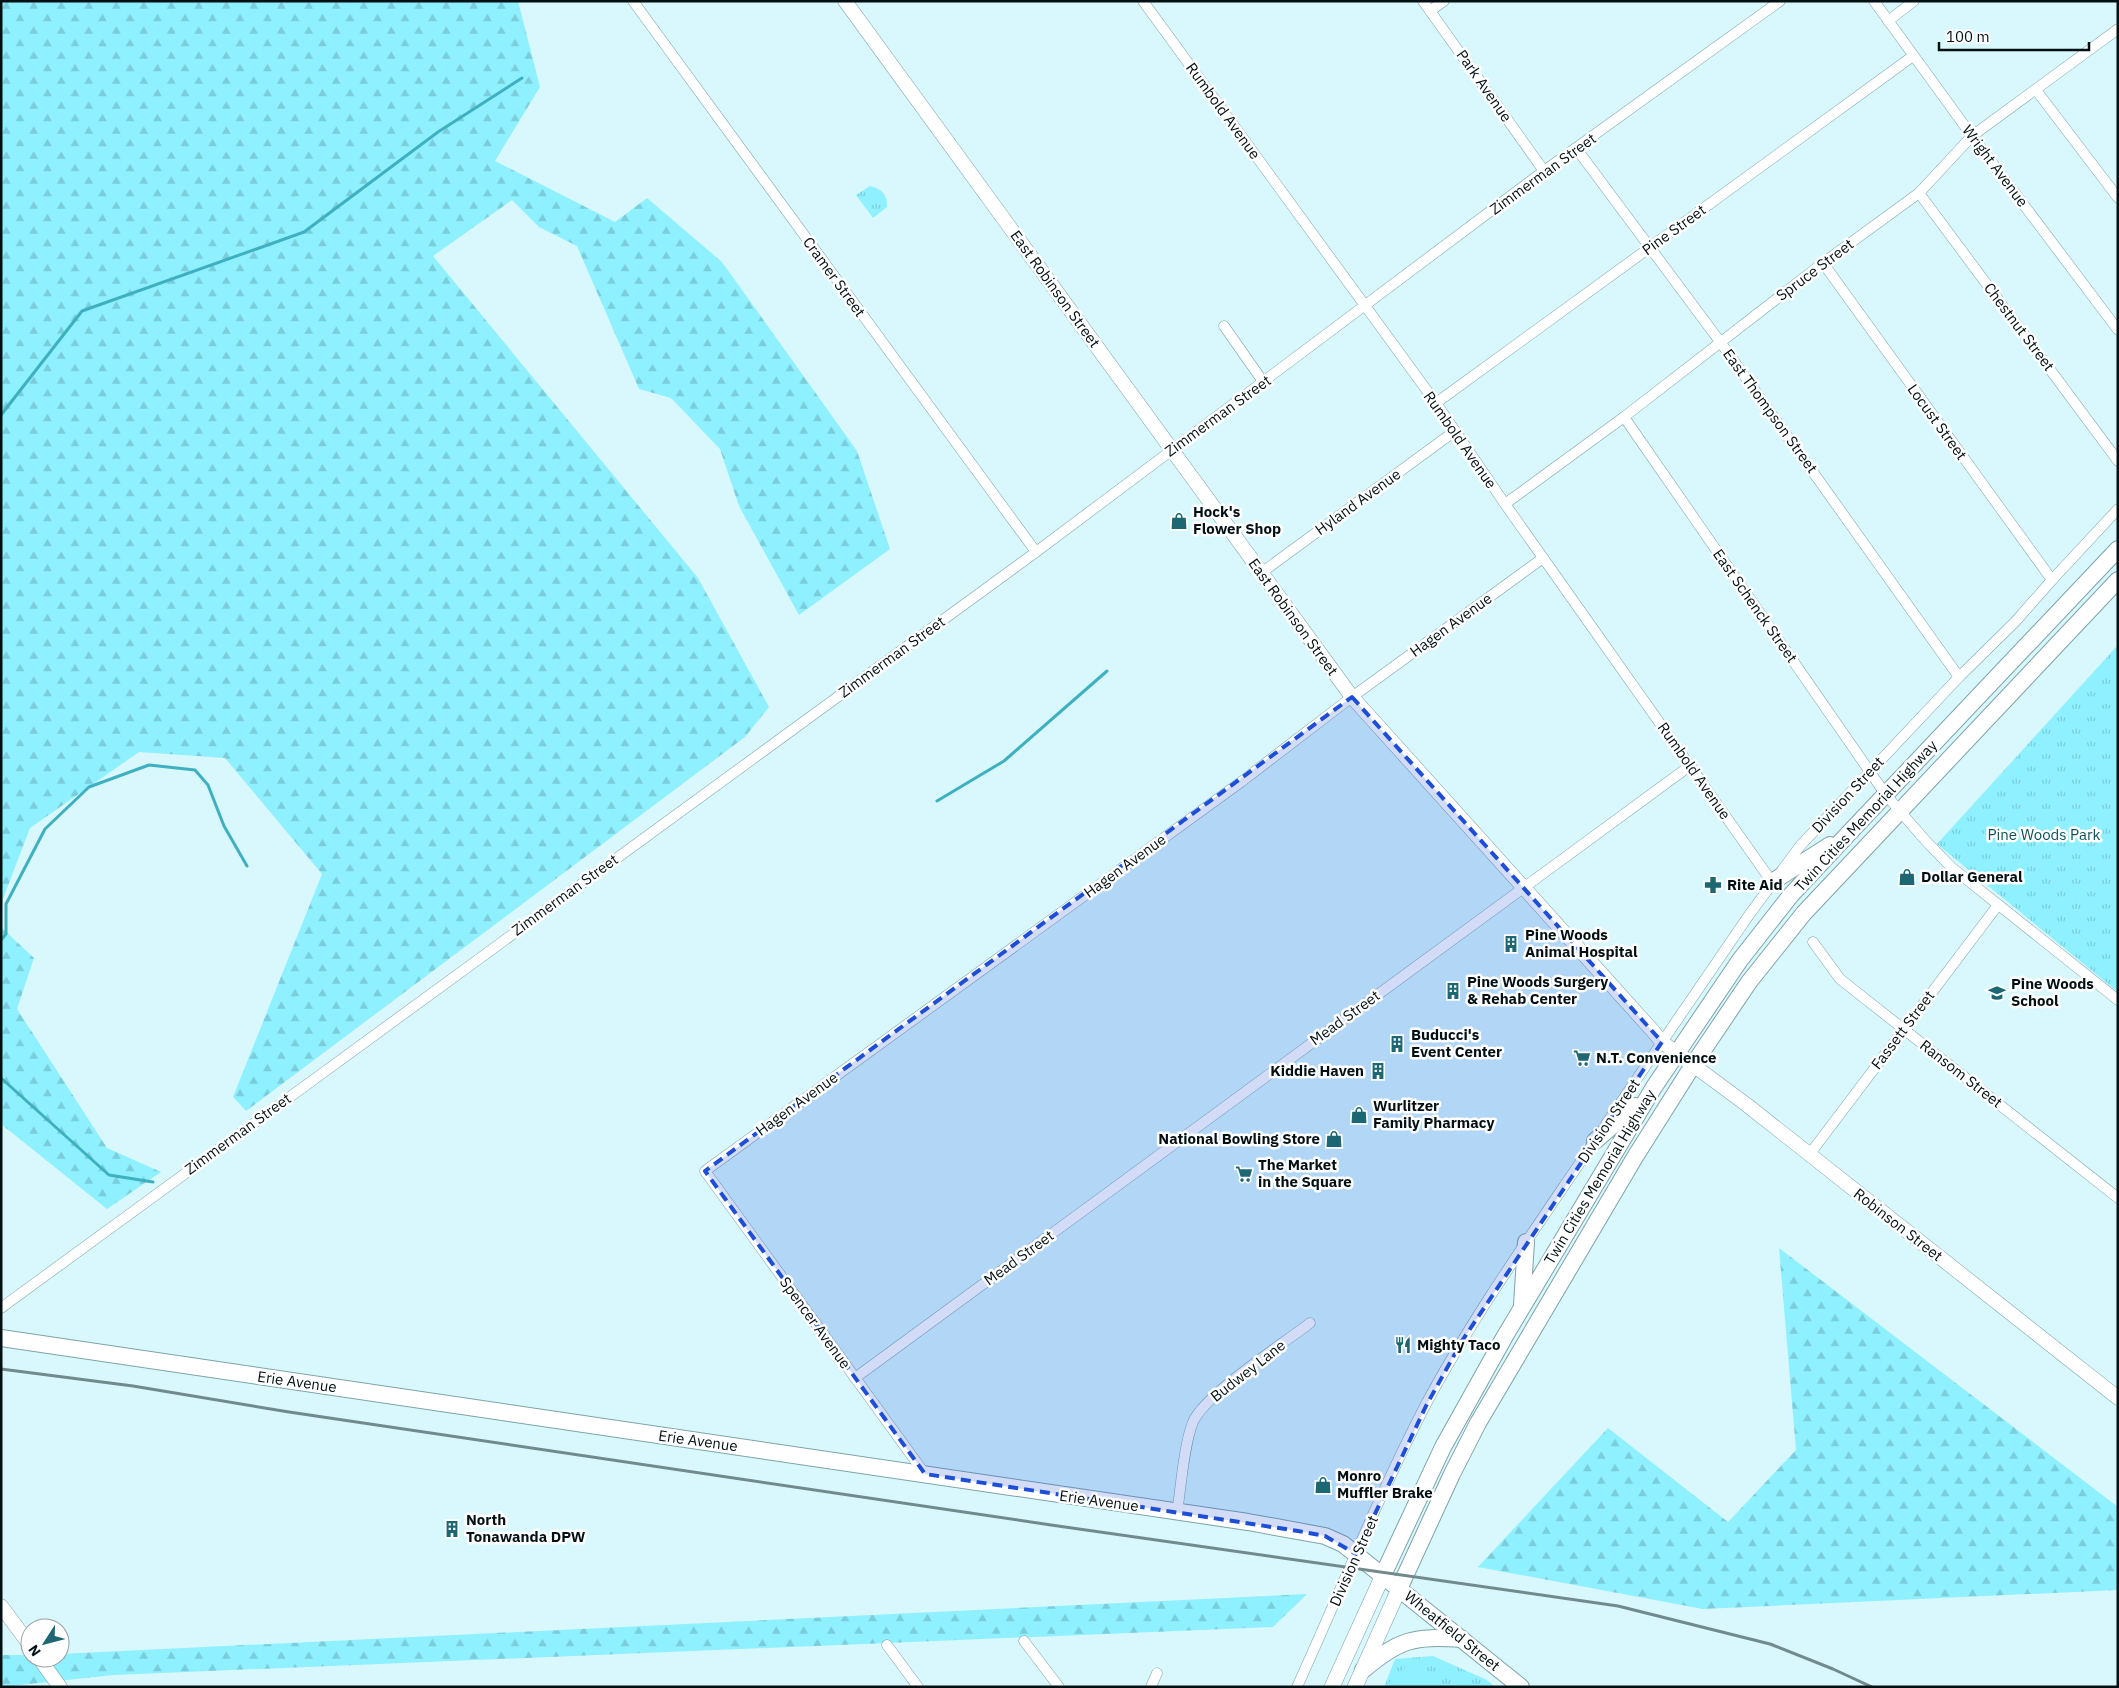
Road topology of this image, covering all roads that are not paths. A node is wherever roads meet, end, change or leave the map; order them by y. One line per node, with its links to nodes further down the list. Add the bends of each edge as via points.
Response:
1 (633, 1): 34 (street, Cramer Street)
2 (845, 1): 29 (street, East Robinson Street)
3 (1143, 1): 21 (street, Rumbold Avenue)
4 (1423, 1): 9 (street, Park Avenue)
5 (1444, 1): 9 (street)
6 (1780, 1): 15 (street, Zimmerman Street)
7 (1874, 1): 10 (street, Wright Avenue)
8 (1914, 1): 10 (street)
9 (1430, 12): 16 (street, Park Avenue)
10 (1888, 21): 12 (street, Wright Avenue)
11 (2118, 29): 13 (street, Spruce Street)
12 (1913, 56): 14 (street, Wright Avenue); 19 (street, Pine Street)
13 (2036, 90): 14 (street, Spruce Street); 18 (street)
14 (1972, 136): 17 (street, Spruce Street); 23 (street, Wright Avenue)
15 (1576, 148): 16 (street, Zimmerman Street); 19 (street, East Thompson Street)
16 (1544, 171): 21 (street, Zimmerman Street)
17 (1919, 193): 20 (street, Spruce Street); 30 (street, Chestnut Street)
18 (2118, 198)
19 (1650, 247): 24 (street, East Thompson Street); 26 (street, Pine Street)
20 (1823, 263): 24 (street, Spruce Street); 37 (street, Locust Street)
21 (1365, 306): 25 (street, Zimmerman Street); 26 (street, Rumbold Avenue)
22 (1224, 326): 25 (street)
23 (2118, 330)
24 (1721, 343): 27 (street, Spruce Street); 39 (street, East Thompson Street)
25 (1264, 382): 29 (street, Zimmerman Street)
26 (1436, 403): 28 (street, Rumbold Avenue)
27 (1624, 417): 31 (street, Spruce Street); 42 (street, East Schenck Street)
28 (1455, 431): 31 (street, Rumbold Avenue); 36 (street, Hyland Avenue)
29 (1173, 450): 34 (street, Zimmerman Street); 36 (street, East Robinson Street)
30 (2118, 461)
31 (1505, 504): 35 (street, Rumbold Avenue)
32 (2118, 509): 37 (street, Division Street)
33 (2118, 549): 43 (main road, Twin Cities Memorial Highway)
34 (1036, 552): 61 (street, Zimmerman Street)
35 (1543, 558): 40 (street, Hagen Avenue); 41 (street, Rumbold Avenue)
36 (1261, 573): 40 (street, East Robinson Street)
37 (2052, 580): 39 (street, Division Street, via 2016,622)
38 (2118, 580): 44 (main road, Twin Cities Memorial Highway)
39 (1959, 677): 42 (street, Division Street)
40 (1352, 697): 47 (street, East Robinson Street); 58 (street, Hagen Avenue, via 1233,788)
41 (1691, 765): 46 (street, Rumbold Avenue); 47 (street, Mead Street)
42 (1870, 771): 43 (street, East Schenck Street); 46 (street, Division Street, via 1800,846)
43 (1886, 795): 44 (street, East Schenck Street); 45 (main road, Twin Cities Memorial Highway)
44 (1900, 811): 48 (street, East Schenck Street, via 1951,867); 54 (main road, Twin Cities Memorial Highway, via 1775,947)
45 (1848, 833): 46 (main road); 53 (main road, Twin Cities Memorial Highway, via 1740,960)
46 (1772, 882): 52 (street, Division Street)
47 (1523, 887): 52 (street, East Robinson Street); 65 (street, Mead Street)
48 (1998, 905): 50 (street, East Schenck Street); 51 (street, Fassett Street)
49 (1813, 942): 51 (street, Ransom Street, via 1840,979)
50 (2118, 1000)
51 (1903, 1029): 57 (street, Fassett Street); 59 (street, Ransom Street)
52 (1662, 1042): 53 (street, East Robinson Street); 56 (street, Division Street)
53 (1677, 1053): 54 (street, Robinson Street); 55 (main road, Twin Cities Memorial Highway)
54 (1693, 1064): 57 (street, Robinson Street); 71 (main road, Twin Cities Memorial Highway, via 1478,1423)
55 (1654, 1086): 56 (main road); 62 (main road, Twin Cities Memorial Highway)
56 (1595, 1142): 60 (street, Division Street)
57 (1809, 1155): 66 (street, Robinson Street)
58 (705, 1171): 65 (street, Spencer Avenue)
59 (2118, 1198)
60 (1526, 1242): 62 (main road); 69 (street, Division Street, via 1433,1392)
61 (1, 1308)
62 (1522, 1309): 70 (main road, Twin Cities Memorial Highway, via 1443,1447)
63 (1310, 1323): 68 (street, Budwey Lane, via 1218,1393 1198,1413 1191,1429)
64 (1, 1338): 67 (main road, Erie Avenue)
65 (855, 1378): 67 (street, Spencer Avenue)
66 (2118, 1398)
67 (925, 1474): 68 (main road, Erie Avenue)
68 (1177, 1513): 69 (main road, Erie Avenue, via 1325,1536)
69 (1356, 1554): 70 (main road, Erie Avenue); 84 (street, Division Street)
70 (1383, 1575): 71 (main road, Wheatfield Street); 85 (main road, Twin Cities Memorial Highway)
71 (1399, 1589): 74 (main road, Wheatfield Street); 78 (main road, Twin Cities Memorial Highway)
72 (1, 1606): 73 (street)
73 (20, 1632)
74 (1462, 1639): 78 (main road, via 1404,1641); 87 (main road, Wheatfield Street)
75 (1024, 1642): 82 (street)
76 (887, 1645): 81 (street)
77 (47, 1668): 80 (street)
78 (1363, 1670): 86 (main road, Twin Cities Memorial Highway)
79 (1158, 1673): 83 (street)
80 (60, 1687)
81 (918, 1687)
82 (1059, 1687)
83 (1151, 1687)
84 (1297, 1687)
85 (1332, 1687)
86 (1355, 1687)
87 (1522, 1687)

